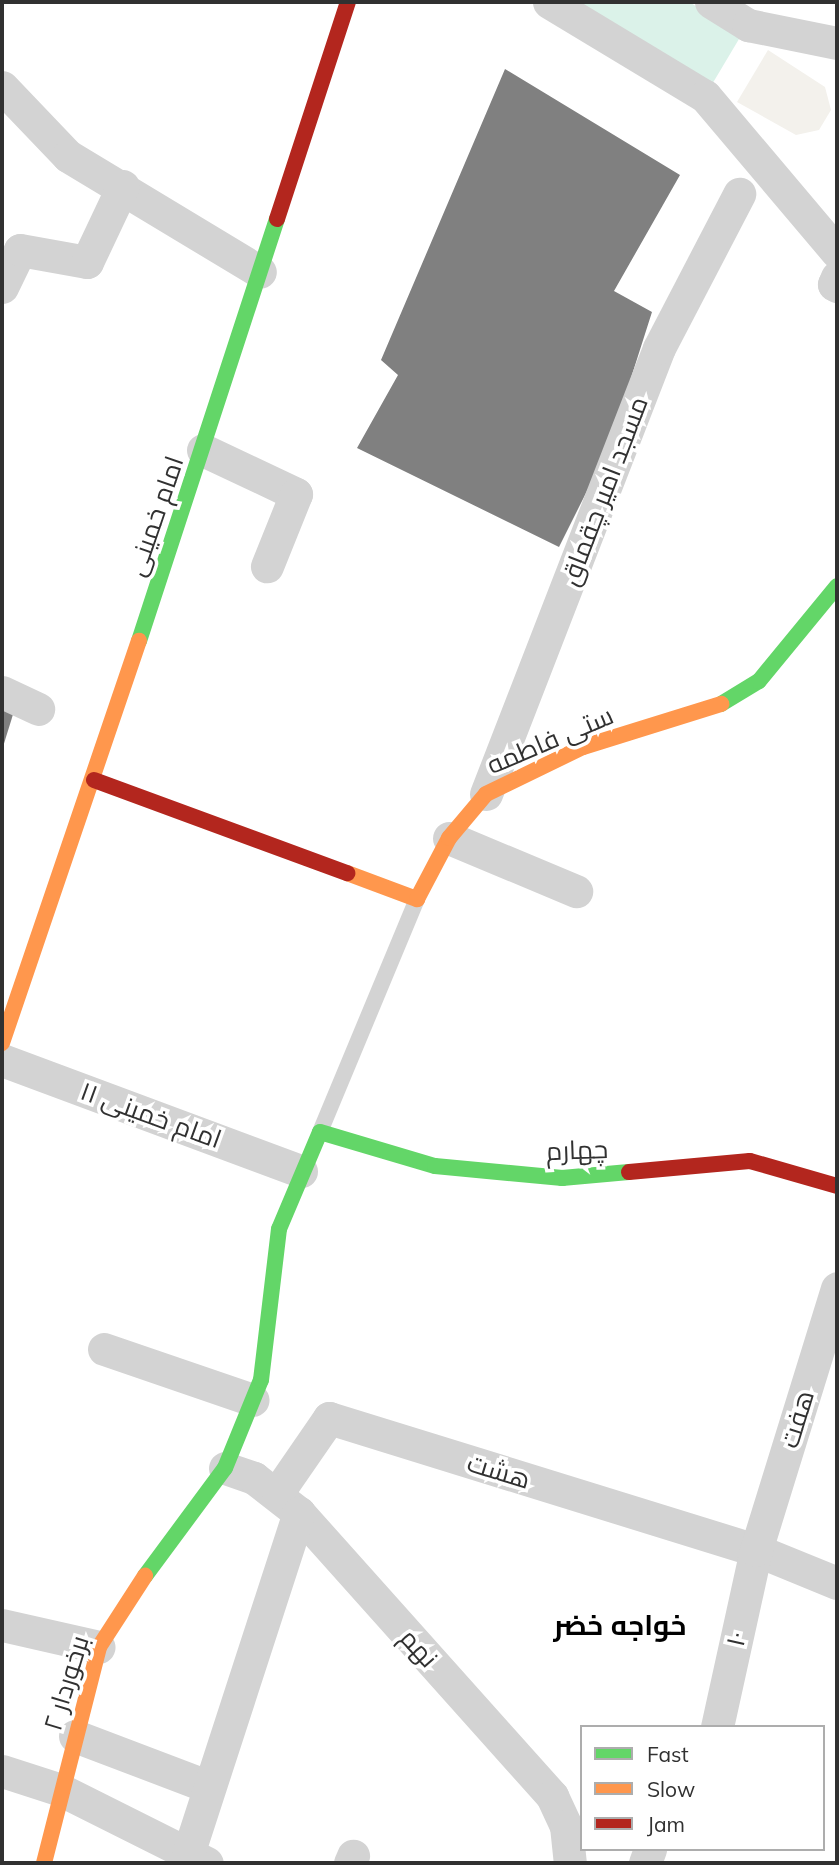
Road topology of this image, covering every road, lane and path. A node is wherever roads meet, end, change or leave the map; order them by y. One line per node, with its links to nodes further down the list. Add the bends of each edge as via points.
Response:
1 (348, 2): 11 (street, امام خمینی)
2 (549, 2): 10 (street, via 705,96)
3 (711, 2): 6 (street, via 748,24)
4 (751, 2): 5 (street)
5 (837, 21)
6 (837, 43)
7 (2, 87): 8 (street, via 68,156)
8 (123, 186): 11 (street); 14 (street, via 87,262 20,250)
9 (739, 194): 21 (street, مسجد امیر چقماق, via 659,348)
10 (837, 252)
11 (260, 272): 15 (street, امام خمینی)
12 (837, 277): 13 (street)
13 (837, 286)
14 (2, 287)
15 (203, 450): 16 (street, via 296,494); 20 (street, امام خمینی)
16 (267, 566)
17 (835, 594): 21 (street, ستی فاطمه, via 759,681 727,702 583,747)
18 (2, 692): 19 (street)
19 (38, 709)
20 (94, 780): 24 (street); 25 (street, امام خمینی)
21 (486, 794): 22 (street, ستی فاطمه)
22 (449, 838): 23 (street); 24 (street, ستی فاطمه)
23 (576, 891)
24 (417, 899): 27 (lane)
25 (2, 1043)
26 (2, 1060): 28 (street, امام خمینی ۱۱)
27 (320, 1132): 28 (street, برخوردار ۲); 29 (street, چهارم, via 448,1167 562,1178 750,1161)
28 (301, 1171): 32 (street, برخوردار ۲, via 279,1229 261,1380)
29 (837, 1186)
30 (837, 1288): 35 (street, هفت)
31 (104, 1349): 32 (street)
32 (253, 1400): 33 (street, برخوردار ۲)
33 (225, 1468): 34 (street, نهم); 38 (street, برخوردار ۲, via 115,1617)
34 (289, 1503): 35 (street, هشت, via 329,1418); 42 (street); 46 (street, نهم, via 552,1796 566,1826)
35 (756, 1550): 36 (street); 39 (street, ۱۰)
36 (837, 1583)
37 (2, 1625): 38 (street)
38 (99, 1647): 40 (street, برخوردار ۲)
39 (717, 1725)
40 (75, 1736): 42 (street); 43 (street, برخوردار ۲)
41 (2, 1771): 43 (street)
42 (209, 1787): 44 (street)
43 (61, 1790): 44 (street); 45 (street, برخوردار ۲)
44 (197, 1858)
45 (44, 1863)
46 (570, 1863)

